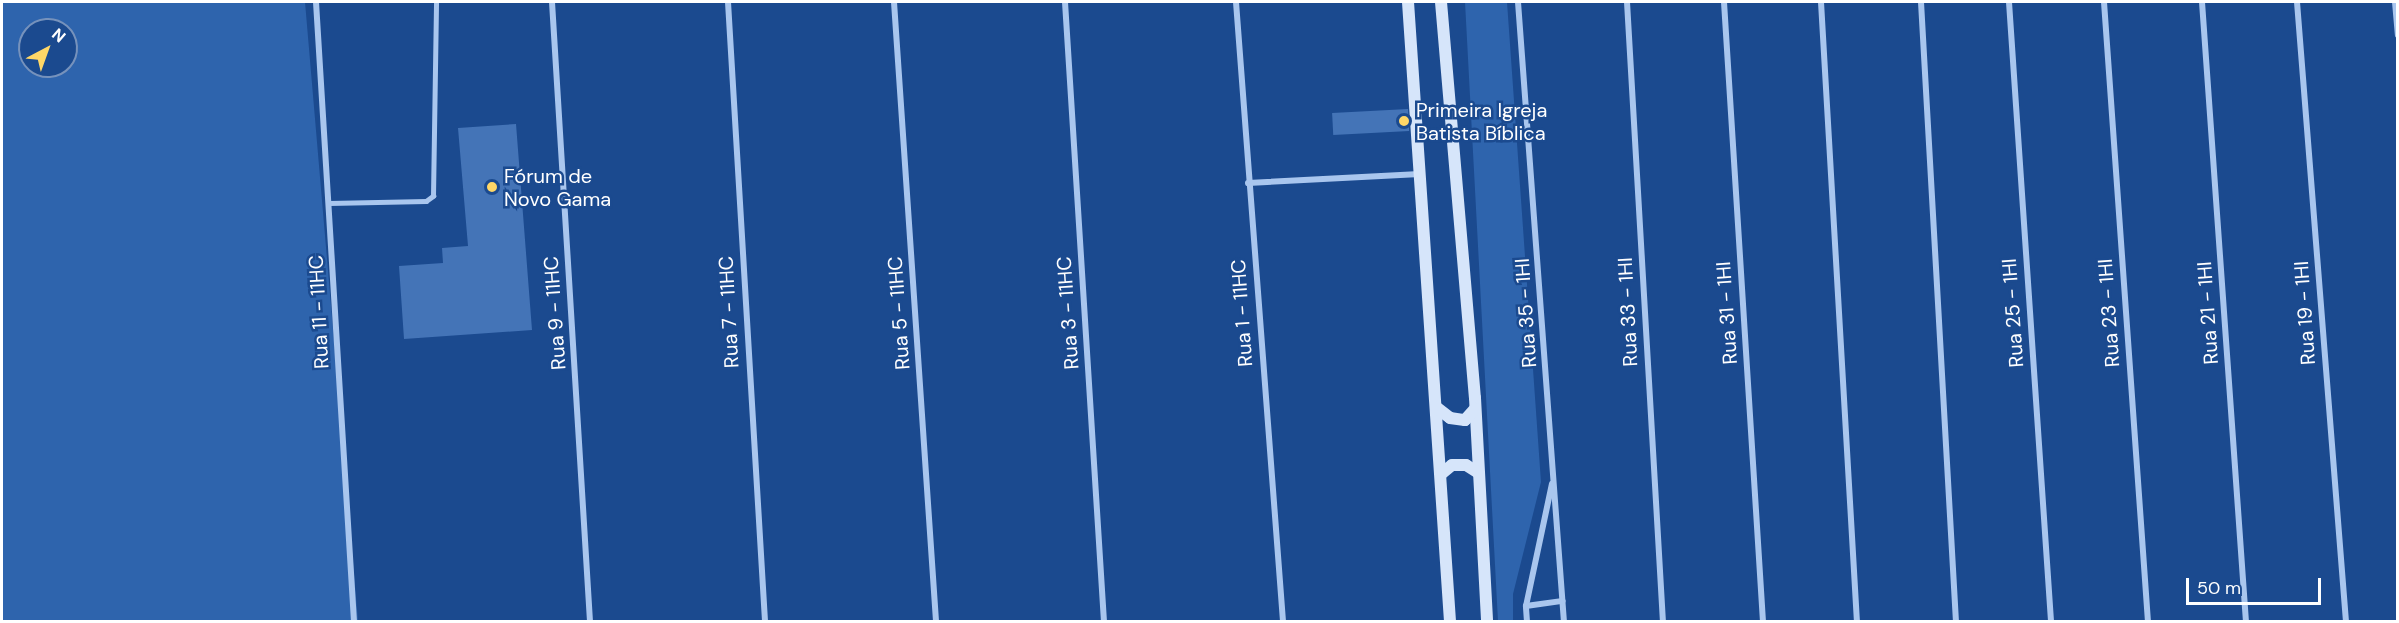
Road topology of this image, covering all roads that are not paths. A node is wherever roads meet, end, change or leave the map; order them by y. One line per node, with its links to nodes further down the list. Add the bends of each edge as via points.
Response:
1 (316, 2): 23 (street, Rua 11 - 11HC)
2 (436, 2): 23 (lane, via 433,196 426,201)
3 (552, 2): 32 (street, Rua 9 - 11HC)
4 (728, 2): 33 (street, Rua 7 - 11HC)
5 (894, 2): 34 (street, Rua 5 - 11HC)
6 (1065, 2): 35 (street, Rua 3 - 11HC)
7 (1236, 2): 22 (street, Rua 1 - 11HC)
8 (1408, 2): 21 (street)
9 (1442, 2): 25 (street)
10 (1518, 2): 28 (street, Rua 35 - 1HI)
11 (1627, 2): 41 (street, Rua 33 - 1HI)
12 (1724, 2): 42 (street, Rua 31 - 1HI)
13 (1821, 2): 43 (street)
14 (1921, 2): 44 (street)
15 (2009, 2): 45 (street, Rua 25 - 1HI)
16 (2104, 2): 46 (street, Rua 23 - 1HI)
17 (2202, 2): 47 (street, Rua 21 - 1HI)
18 (2297, 2): 48 (street, Rua 19 - 1HI)
19 (2395, 2): 20 (street)
20 (2397, 35)
21 (1420, 174): 22 (street); 24 (street)
22 (1248, 183): 36 (street, Rua 1 - 11HC)
23 (329, 203): 31 (street, Rua 11 - 11HC)
24 (1436, 407): 25 (street, via 1450,418 1465,420); 27 (street)
25 (1475, 409): 26 (street)
26 (1477, 472): 27 (street, via 1466,465 1452,465); 38 (street)
27 (1441, 474): 37 (street)
28 (1554, 474): 29 (street, Rua 35 - 1HI); 30 (street)
29 (1563, 601): 30 (street); 40 (street, Rua 35 - 1HI)
30 (1526, 606): 39 (street)
31 (354, 621)
32 (590, 621)
33 (765, 621)
34 (936, 621)
35 (1104, 621)
36 (1283, 621)
37 (1450, 621)
38 (1487, 621)
39 (1527, 621)
40 (1564, 621)
41 (1663, 621)
42 (1763, 621)
43 (1857, 621)
44 (1956, 621)
45 (2050, 621)
46 (2148, 621)
47 (2246, 621)
48 (2346, 621)

